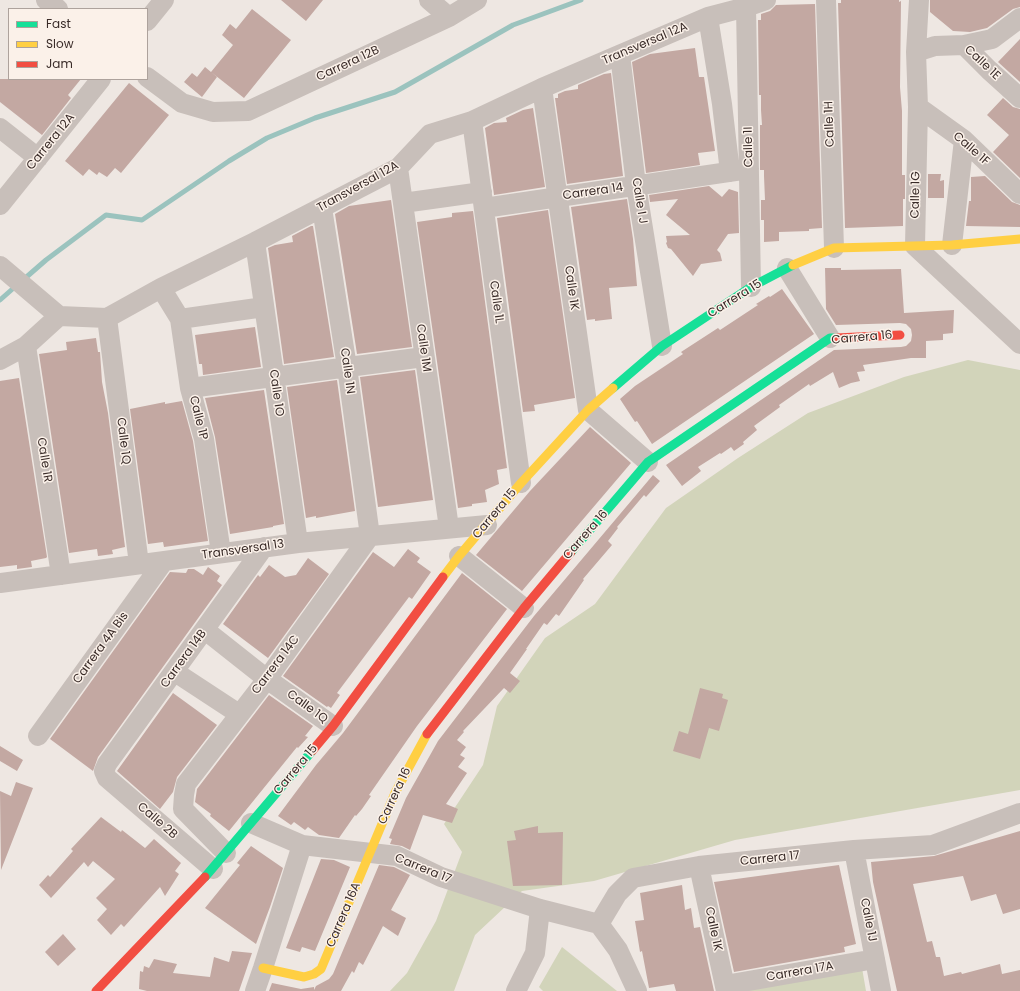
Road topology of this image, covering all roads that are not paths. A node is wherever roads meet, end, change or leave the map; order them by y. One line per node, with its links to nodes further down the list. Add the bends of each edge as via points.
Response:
1 (46, 0): 9 (street)
2 (164, 0): 13 (street)
3 (429, 0): 10 (street)
4 (477, 0): 10 (street, Carrera 12B)
5 (766, 0): 8 (street, Transversal 12A)
6 (826, 0): 40 (street, Calle 1H)
7 (919, 0): 15 (street, Calle 1G)
8 (746, 7): 11 (street, Transversal 12A); 27 (street, Calle 1I)
9 (57, 8)
10 (449, 16): 17 (street, Carrera 12B, via 248,111 213,112 182,102)
11 (708, 17): 16 (street, Transversal 12A); 28 (street)
12 (1020, 18): 14 (street, via 992,40)
13 (148, 20)
14 (964, 45): 15 (street, Calle 1E, via 935,46); 20 (street, Calle 1E)
15 (916, 52): 21 (street, Calle 1G)
16 (620, 55): 19 (street, Transversal 12A); 29 (street, Calle I J)
17 (148, 78)
18 (100, 80): 25 (street, Carrera 12A)
19 (542, 88): 22 (street, Transversal 12A); 31 (street, Calle 1K)
20 (1020, 98)
21 (918, 107): 24 (street, Calle 1F); 39 (street, Calle 1G)
22 (472, 121): 26 (street, Transversal 12A, via 430,134); 32 (street, Calle 1L)
23 (0, 128): 25 (street)
24 (964, 140): 30 (street, Calle 1F); 38 (street)
25 (38, 158): 34 (street, Carrera 12A)
26 (398, 168): 33 (street, Calle 1M); 35 (street, Transversal 12A)
27 (749, 169): 28 (street, Carrera 14); 43 (street, Calle 1I)
28 (730, 172): 29 (street, Carrera 14)
29 (636, 186): 31 (street, Carrera 14); 53 (street, Calle I J)
30 (1020, 194)
31 (558, 197): 32 (street, Carrera 14); 59 (street, Calle 1K)
32 (483, 200): 33 (street, Carrera 14); 61 (street, Calle 1L)
33 (403, 203): 54 (street, Calle 1M)
34 (0, 205)
35 (322, 208): 37 (street, Transversal 12A); 56 (street, Calle 1N)
36 (1020, 239): 38 (main road, Carrera 15)
37 (255, 242): 44 (street, Transversal 12A); 45 (street, Calle 1O)
38 (952, 245): 39 (main road, Carrera 15)
39 (915, 246): 40 (main road, Carrera 15); 51 (street)
40 (834, 248): 42 (main road, Carrera 15)
41 (1, 267): 46 (street)
42 (787, 268): 43 (main road, Carrera 15); 50 (street)
43 (751, 287): 53 (main road, Carrera 15)
44 (161, 288): 47 (street, Transversal 12A); 48 (street, Calle 1P)
45 (264, 307): 48 (street); 57 (street, Calle 1O)
46 (59, 316): 47 (street); 52 (street)
47 (107, 318): 70 (street, Calle 1Q)
48 (180, 319): 58 (street, Calle 1P)
49 (900, 335): 50 (main road, Carrera 16)
50 (830, 338): 60 (main road, Carrera 16)
51 (1020, 344)
52 (26, 346): 55 (street); 71 (street, Calle 1R)
53 (662, 346): 59 (main road, Carrera 15)
54 (424, 357): 56 (street); 63 (street, Calle 1M)
55 (0, 360)
56 (347, 367): 57 (street); 64 (street, Calle 1N)
57 (274, 377): 58 (street); 65 (street, Calle 1O)
58 (190, 388): 67 (street, Calle 1P, via 204,439)
59 (588, 410): 60 (street); 61 (main road, Carrera 15)
60 (648, 462): 73 (main road, Carrera 16)
61 (521, 483): 62 (main road, Carrera 15)
62 (487, 525): 63 (street, Transversal 13); 68 (main road, Carrera 15)
63 (449, 528): 64 (street, Transversal 13)
64 (370, 536): 65 (street, Transversal 13); 76 (street, Carrera 14C)
65 (298, 543): 66 (street, Transversal 13)
66 (264, 547): 67 (street, Transversal 13); 74 (street, Carrera 14B)
67 (221, 553): 69 (street, Transversal 13)
68 (459, 556): 73 (street); 78 (main road, Carrera 15)
69 (164, 561): 70 (street, Transversal 13); 79 (street, Carrera 4A Bis)
70 (139, 564): 71 (street, Transversal 13)
71 (62, 574): 72 (street, Transversal 13)
72 (0, 583)
73 (524, 608): 86 (main road, Carrera 16, via 427,734 395,792)
74 (205, 630): 75 (street, Carrera 14B); 76 (street, Calle 1Q)
75 (175, 672): 77 (street); 80 (street, Carrera 14B)
76 (267, 679): 77 (street, Carrera 14C); 78 (street, Calle 1Q)
77 (239, 714): 85 (street, Carrera 14C, via 186,784 184,795 183,809)
78 (333, 726): 82 (main road, Carrera 15)
79 (38, 736)
80 (104, 771): 88 (street, Calle 2B, via 107,778)
81 (1020, 813): 84 (street, Carrera 17, via 933,845)
82 (251, 823): 83 (street, Carrera 17); 85 (main road, Carrera 15)
83 (302, 845): 86 (street, Carrera 17); 92 (street)
84 (854, 850): 87 (street, Carrera 17); 91 (street, Calle 1J)
85 (226, 853): 88 (main road, Carrera 15)
86 (370, 853): 89 (street, Carrera 17, via 397,856 441,877); 92 (main road, Carrera 16A, via 321,969 304,977)
87 (700, 866): 90 (street, Carrera 17, via 633,878 617,894); 93 (street, Calle 1K)
88 (213, 869): 95 (main road, Carrera 15)
89 (540, 909): 90 (street, Carrera 17); 94 (street, via 535,953)
90 (599, 924): 97 (street, via 618,950)
91 (875, 959): 93 (street, Carrera 17A); 98 (street, Calle 1J)
92 (263, 968): 96 (street)
93 (726, 988)
94 (517, 990)
95 (96, 991)
96 (255, 991)
97 (637, 991)
98 (881, 991)

